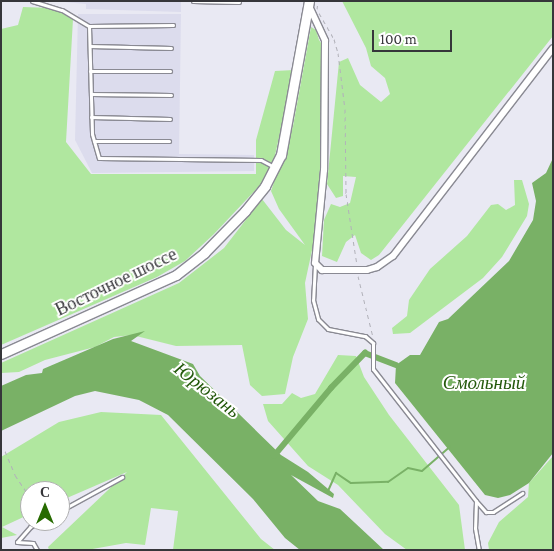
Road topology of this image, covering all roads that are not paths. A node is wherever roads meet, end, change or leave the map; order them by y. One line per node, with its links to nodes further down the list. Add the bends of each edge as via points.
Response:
1 (32, 1): 6 (lane, via 62,10)
2 (194, 1): 3 (lane)
3 (239, 2)
4 (309, 3): 18 (main road, Восточное шоссе, via 281,154); 19 (street, via 325,41 324,170)
5 (173, 25): 6 (lane)
6 (89, 26): 7 (lane)
7 (89, 46): 8 (lane); 10 (lane)
8 (171, 48)
9 (553, 48): 19 (street, via 393,256 377,267 358,270 322,270)
10 (90, 71): 11 (lane); 12 (lane)
11 (170, 71)
12 (90, 94): 13 (lane); 14 (lane)
13 (171, 95)
14 (91, 117): 15 (lane); 16 (lane)
15 (170, 119)
16 (94, 141): 17 (lane); 18 (lane, via 99,158 111,160 261,160)
17 (170, 141)
18 (274, 167): 20 (main road, Восточное шоссе, via 265,186 245,211 204,253 176,274)
19 (315, 263): 23 (lane, via 313,300 318,319 328,329 365,336 373,343 372,369)
20 (1, 354)
21 (122, 477): 24 (lane)
22 (522, 493): 23 (lane, via 493,512 486,512)
23 (476, 501): 27 (lane, via 475,528)
24 (70, 505)
25 (26, 531): 26 (lane, via 16,542 32,543)
26 (37, 550)
27 (479, 550)

